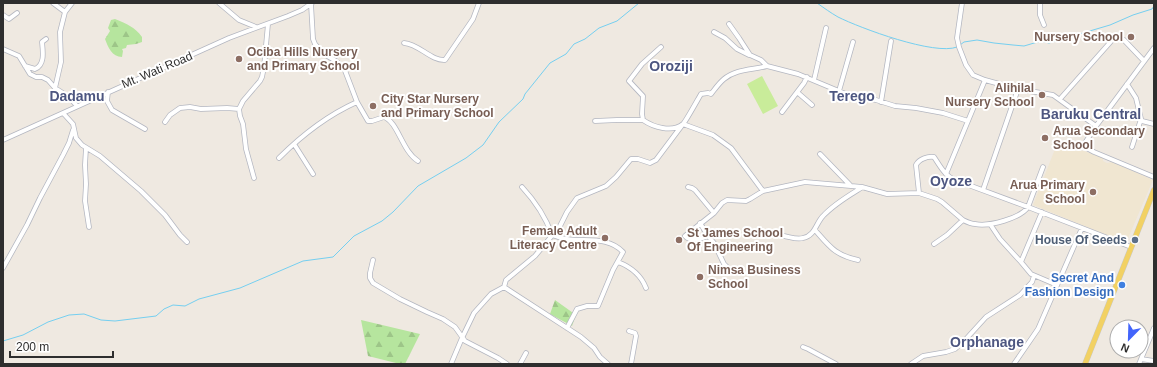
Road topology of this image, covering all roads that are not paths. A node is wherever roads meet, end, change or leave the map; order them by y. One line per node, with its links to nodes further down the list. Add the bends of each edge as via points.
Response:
1 (53, 3): 8 (street)
2 (72, 3): 8 (street)
3 (218, 3): 14 (street, via 239,20)
4 (312, 3): 11 (street, Mt. Wati Road); 38 (street, via 315,44 344,68)
5 (479, 3): 20 (street, via 473,19 445,60 442,61 412,44)
6 (962, 3): 30 (street, via 957,38 959,47 973,75)
7 (1040, 3): 13 (street, via 1040,15)
8 (65, 12): 32 (street, via 59,34 61,65)
9 (17, 13): 10 (street, via 9,19)
10 (3, 15)
11 (268, 24): 14 (street, Mt. Wati Road); 42 (street, via 262,77)
12 (729, 24): 24 (street)
13 (1044, 24)
14 (256, 27): 35 (street, Mt. Wati Road)
15 (826, 28): 29 (street)
16 (714, 32): 24 (street)
17 (46, 39): 26 (street, via 42,42 43,55 40,66 35,69)
18 (891, 41): 39 (street)
19 (853, 42): 34 (street)
20 (404, 44)
21 (661, 47): 46 (street, via 642,64 629,81 643,96)
22 (3, 49): 26 (street, via 19,56)
23 (1153, 50): 25 (street)
24 (750, 55): 27 (street)
25 (1144, 61): 31 (street); 37 (street, via 1124,40 1114,38)
26 (25, 66): 32 (street, via 30,74 48,80)
27 (767, 66): 28 (street); 50 (street, via 734,72 724,78 711,94 701,94)
28 (807, 77): 29 (street); 36 (street)
29 (814, 80): 34 (street)
30 (985, 80): 33 (street); 48 (street)
31 (1127, 84): 45 (street, via 1136,98); 52 (street)
32 (55, 88): 41 (street)
33 (1018, 89): 37 (street, via 1049,94); 71 (street)
34 (839, 91): 39 (street)
35 (108, 92): 41 (street, Mt. Wati Road); 54 (street, via 107,101 112,110)
36 (797, 92): 40 (street); 43 (street)
37 (1060, 99): 52 (street)
38 (357, 102): 56 (street); 61 (street, via 368,121 384,117 390,121 405,146)
39 (881, 102): 48 (street, via 943,113)
40 (812, 105)
41 (77, 106): 44 (street, Mt. Wati Road)
42 (239, 109): 49 (street, via 180,108); 66 (street)
43 (782, 112)
44 (63, 113): 53 (street); 55 (street, Mt. Wati Road)
45 (1141, 119): 51 (street); 57 (street)
46 (643, 120): 47 (street); 50 (street, via 668,129)
47 (595, 121)
48 (968, 121): 64 (street)
49 (165, 122)
50 (683, 124): 73 (street, via 713,135 731,148); 85 (street, via 656,160 650,163 631,159 606,186 577,198)
51 (1154, 124)
52 (1096, 126): 65 (street, via 1083,146)
53 (74, 128): 58 (street, via 76,138); 95 (street, via 63,155)
54 (144, 129)
55 (3, 140)
56 (294, 144): 60 (street); 63 (street)
57 (1132, 147)
58 (86, 148): 82 (street, via 85,201); 88 (street, via 100,156 141,191)
59 (820, 154): 67 (street)
60 (279, 158)
61 (418, 161)
62 (1043, 167): 76 (street)
63 (313, 174)
64 (946, 174): 71 (street, via 950,178); 74 (street, via 934,157 916,163)
65 (1154, 177)
66 (254, 178)
67 (850, 186): 70 (street); 73 (street, via 805,182)
68 (522, 187): 85 (street, via 544,217)
69 (688, 187): 78 (street, via 694,189)
70 (862, 187): 74 (street, via 887,194); 84 (street, via 824,215)
71 (983, 190): 76 (street)
72 (1154, 190): 75 (main road)
73 (763, 191): 78 (street, via 746,201 727,200)
74 (919, 193): 79 (street, via 942,202)
75 (1152, 202): 90 (main road)
76 (1028, 207): 77 (street); 81 (street, via 1023,213)
77 (1042, 212): 83 (street); 94 (street)
78 (714, 213): 80 (street)
79 (963, 220): 81 (street, via 976,225); 89 (street)
80 (700, 223): 86 (street); 86 (street, via 685,236 695,240)
81 (990, 224): 94 (street)
82 (89, 227)
83 (1082, 228): 90 (street); 98 (street)
84 (815, 230): 87 (street, via 802,239); 92 (street, via 832,249 841,255)
85 (552, 235): 93 (street, via 565,239 595,240 620,248 623,252); 99 (street, via 535,256 506,280)
86 (708, 236): 96 (street, via 724,264)
87 (784, 236)
88 (187, 242)
89 (934, 244)
90 (1131, 247): 116 (main road)
91 (373, 260): 104 (street, via 370,273 373,283 443,319 455,327)
92 (858, 260)
93 (618, 262): 100 (street, via 637,273); 101 (street, via 598,306 577,309)
94 (1021, 262): 97 (street)
95 (3, 268)
96 (732, 272)
97 (1034, 276): 98 (street); 114 (street, via 1020,295 986,317 955,349 922,356)
98 (1057, 285): 115 (street, via 1038,329)
99 (504, 287): 101 (street); 104 (street, via 491,294 474,313)
100 (646, 288)
101 (567, 328): 111 (street, via 590,345)
102 (1154, 328): 105 (street)
103 (629, 331): 112 (street, via 636,336)
104 (462, 338): 108 (street); 109 (street)
105 (1149, 340)
106 (803, 347): 113 (street)
107 (526, 354): 110 (street)
108 (451, 364)
109 (507, 364)
110 (520, 364)
111 (608, 364)
112 (631, 364)
113 (836, 364)
114 (911, 364)
115 (1014, 364)
116 (1085, 364)

